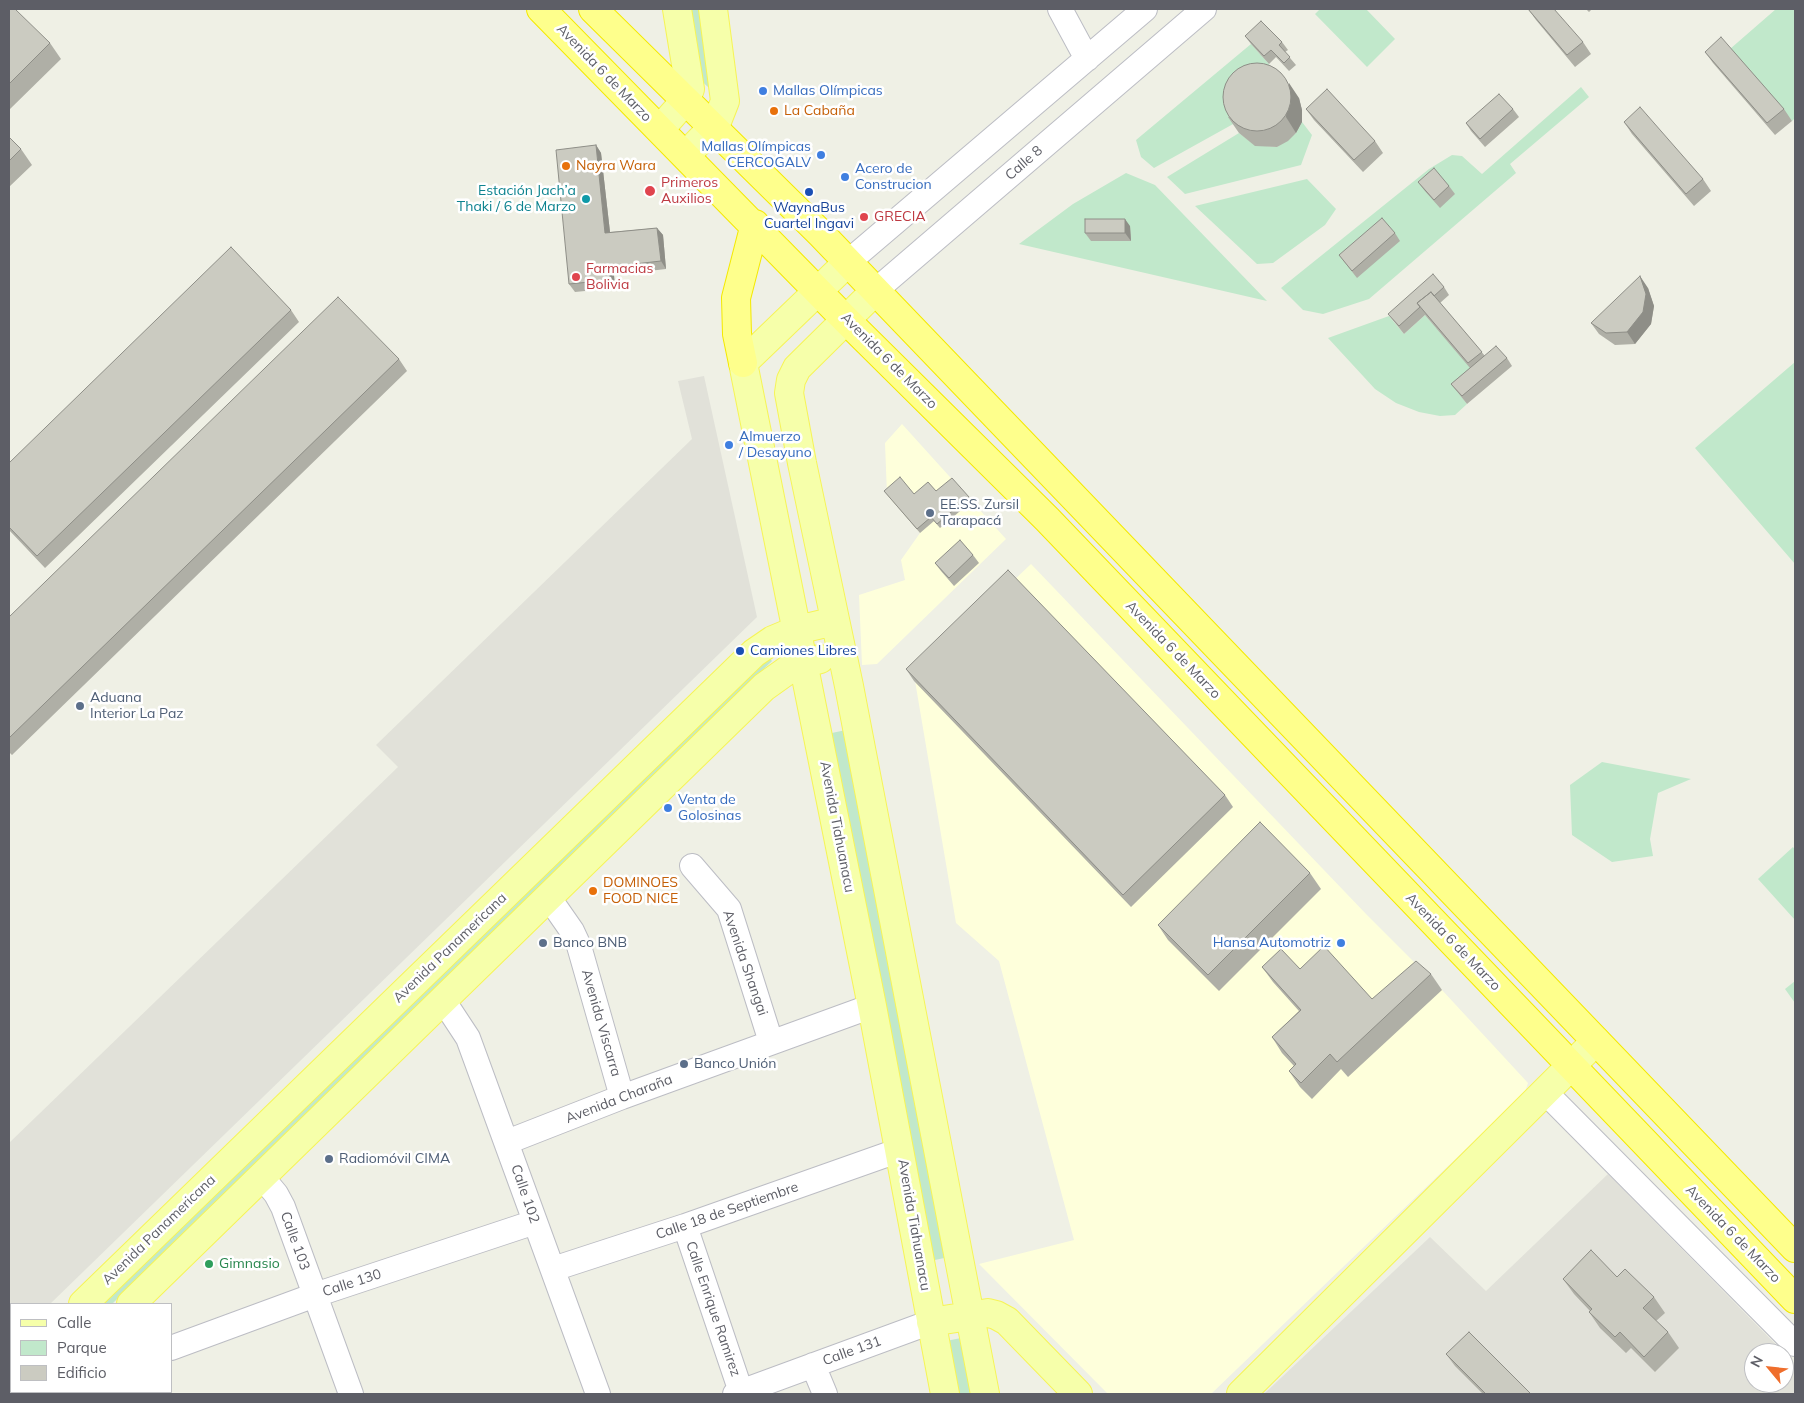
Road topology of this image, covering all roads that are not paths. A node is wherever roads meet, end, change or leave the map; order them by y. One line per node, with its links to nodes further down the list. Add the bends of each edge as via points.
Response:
1 (541, 9): 11 (highway, Avenida 6 de Marzo)
2 (593, 9): 9 (highway)
3 (677, 9): 9 (main road, via 690,79)
4 (713, 9): 10 (main road, via 725,101)
5 (1060, 9): 8 (street)
6 (1145, 9): 8 (street)
7 (1204, 9): 16 (street, Calle 8)
8 (1087, 59): 14 (street)
9 (685, 101): 10 (highway); 11 (main road)
10 (712, 128): 12 (main road); 14 (highway)
11 (660, 129): 12 (highway, Avenida 6 de Marzo)
12 (686, 155): 13 (highway, Avenida 6 de Marzo)
13 (755, 224): 15 (highway, Avenida 6 de Marzo); 18 (highway, via 736,298 737,334)
14 (847, 262): 15 (main road); 16 (highway)
15 (817, 290): 17 (highway, Avenida 6 de Marzo); 18 (main road)
16 (875, 291): 17 (main road, Calle 8); 27 (highway)
17 (846, 320): 19 (main road, via 797,368 789,392); 29 (highway, Avenida 6 de Marzo, via 1047,519)
18 (743, 363): 20 (main road, Avenida Tiahuanacu)
19 (835, 621): 20 (main road, Avenida Panamericana); 21 (main road)
20 (797, 630): 22 (main road, Avenida Tiahuanacu); 41 (main road, Avenida Panamericana, via 773,640 754,654)
21 (842, 653): 22 (main road); 43 (main road)
22 (804, 663): 24 (main road, via 792,667 764,687); 26 (main road, Avenida Tiahuanacu)
23 (692, 866): 28 (street, Avenida Shangai, via 729,909)
24 (549, 898): 25 (main road); 31 (street, Avenida Viscarra, via 579,946)
25 (443, 1000): 32 (street, Calle 102, via 468,1038); 34 (main road)
26 (872, 1006): 28 (street, Avenida Charaña); 33 (main road, Avenida Tiahuanacu)
27 (1596, 1041): 29 (main road); 37 (highway)
28 (771, 1042): 31 (street, Avenida Charaña)
29 (1572, 1066): 30 (main road); 40 (highway, Avenida 6 de Marzo)
30 (1545, 1092): 45 (street); 55 (main road)
31 (622, 1097): 32 (street, Avenida Charaña)
32 (507, 1142): 35 (street, Calle 102)
33 (900, 1150): 36 (street, Calle 18 de Septiembre); 44 (main road, Avenida Tiahuanacu)
34 (261, 1176): 39 (street, Calle 103, via 283,1207); 42 (main road)
35 (535, 1222): 38 (street, Calle 102); 39 (street, Calle 130)
36 (685, 1226): 38 (street, Calle 18 de Septiembre); 48 (street, Calle Enrique Ramirez)
37 (1795, 1248)
38 (553, 1269): 50 (street, Calle 102)
39 (315, 1295): 46 (street, Calle 130); 49 (street, Calle 103)
40 (1795, 1299)
41 (84, 1303)
42 (132, 1303)
43 (970, 1315): 44 (main road, Calle 131); 53 (main road); 54 (main road, Calle 131, via 988,1313 1007,1321)
44 (931, 1322): 47 (street, Calle 131); 52 (main road, Avenida Tiahuanacu)
45 (1795, 1344)
46 (172, 1348)
47 (813, 1365): 48 (street, Calle 131); 51 (street)
48 (738, 1393)
49 (351, 1394)
50 (598, 1394)
51 (825, 1394)
52 (945, 1394)
53 (985, 1394)
54 (1078, 1394)
55 (1241, 1394)

